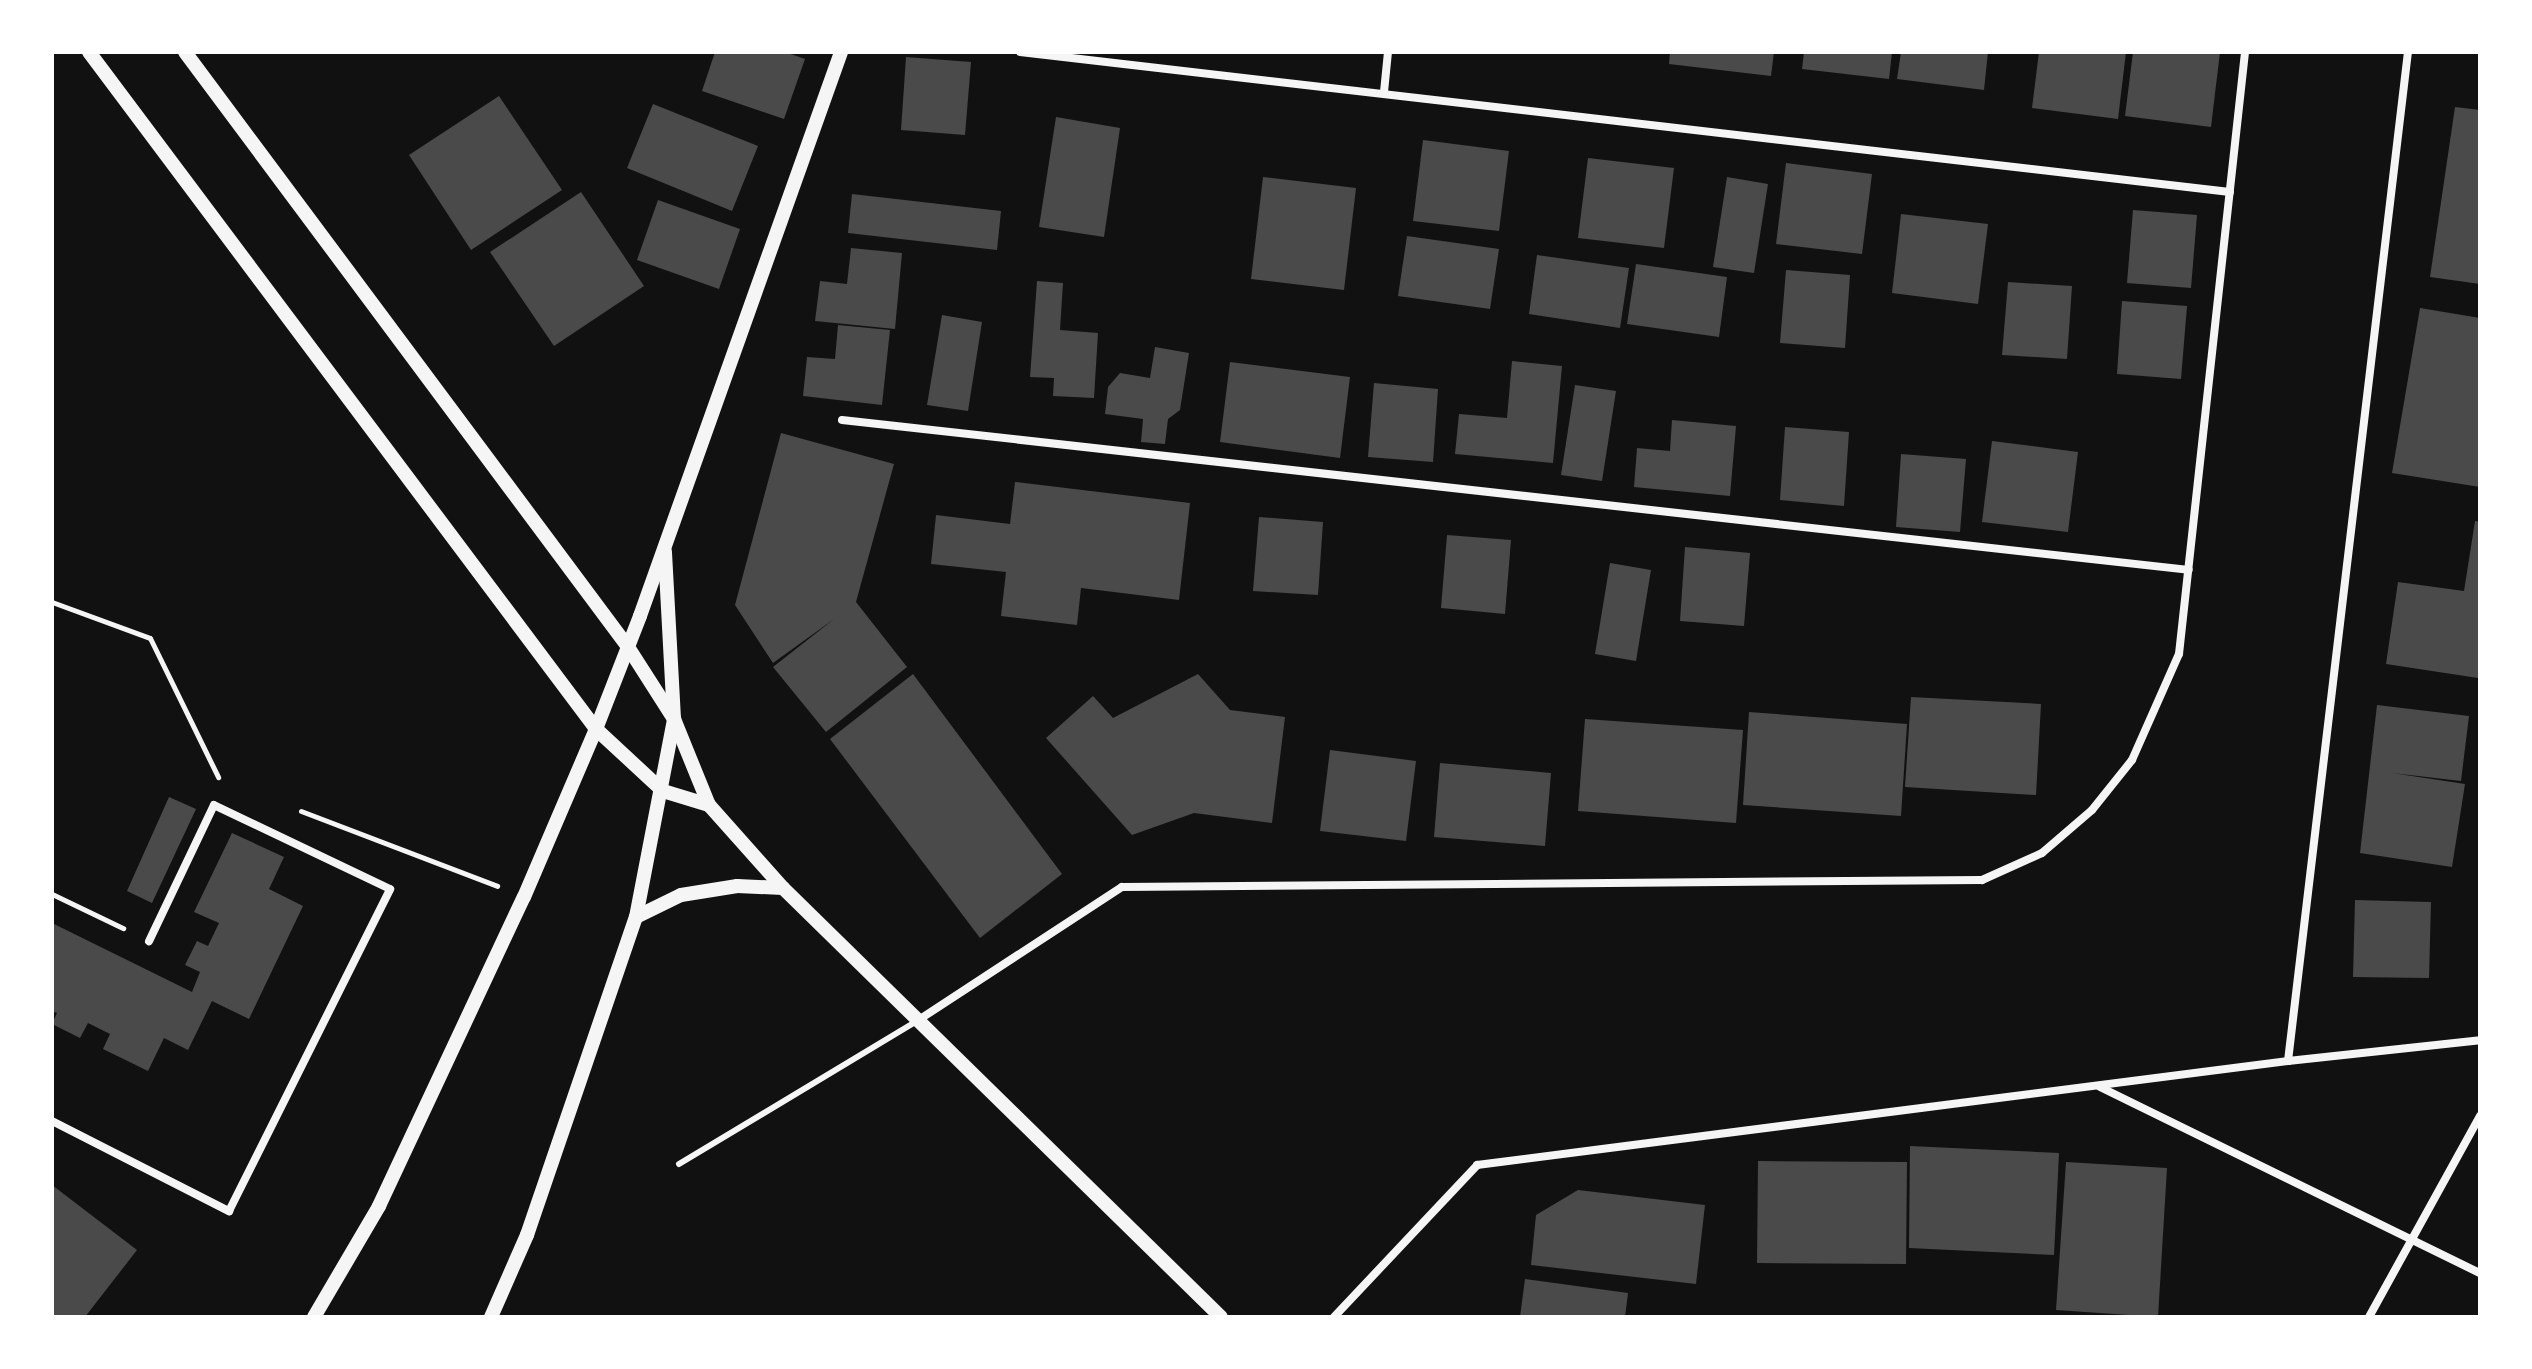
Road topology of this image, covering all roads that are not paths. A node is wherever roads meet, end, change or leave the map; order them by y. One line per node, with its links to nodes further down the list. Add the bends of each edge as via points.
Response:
1 (89, 52): 15 (street)
2 (185, 52): 13 (street)
3 (841, 52): 11 (street)
4 (1020, 52): 8 (street)
5 (1388, 52): 8 (street)
6 (2245, 52): 9 (street)
7 (2408, 52): 23 (street)
8 (1384, 92): 9 (street)
9 (2230, 192): 12 (street)
10 (842, 420): 12 (street)
11 (665, 544): 13 (street); 14 (street)
12 (2189, 570): 21 (street, via 2179,654 2132,760 2092,810 2042,853 1982,880 1122,887)
13 (628, 647): 14 (street); 15 (street)
14 (674, 719): 16 (street); 17 (street)
15 (596, 729): 16 (street); 30 (street, via 524,897 379,1206)
16 (663, 791): 17 (street); 19 (street)
17 (709, 805): 18 (street)
18 (783, 888): 19 (street, via 737,886 681,895); 21 (street)
19 (636, 917): 31 (street, via 527,1235)
20 (149, 941): 26 (street, via 214,805 390,889 229,1211)
21 (920, 1019): 27 (lane); 32 (street)
22 (2480, 1040): 23 (street)
23 (2288, 1061): 24 (street)
24 (2100, 1087): 28 (street); 33 (street, via 1477,1165)
25 (2480, 1116): 28 (street)
26 (52, 1121)
27 (679, 1164)
28 (2412, 1240): 29 (street); 34 (street)
29 (2480, 1273)
30 (314, 1317)
31 (491, 1317)
32 (1221, 1317)
33 (1334, 1317)
34 (2369, 1317)

